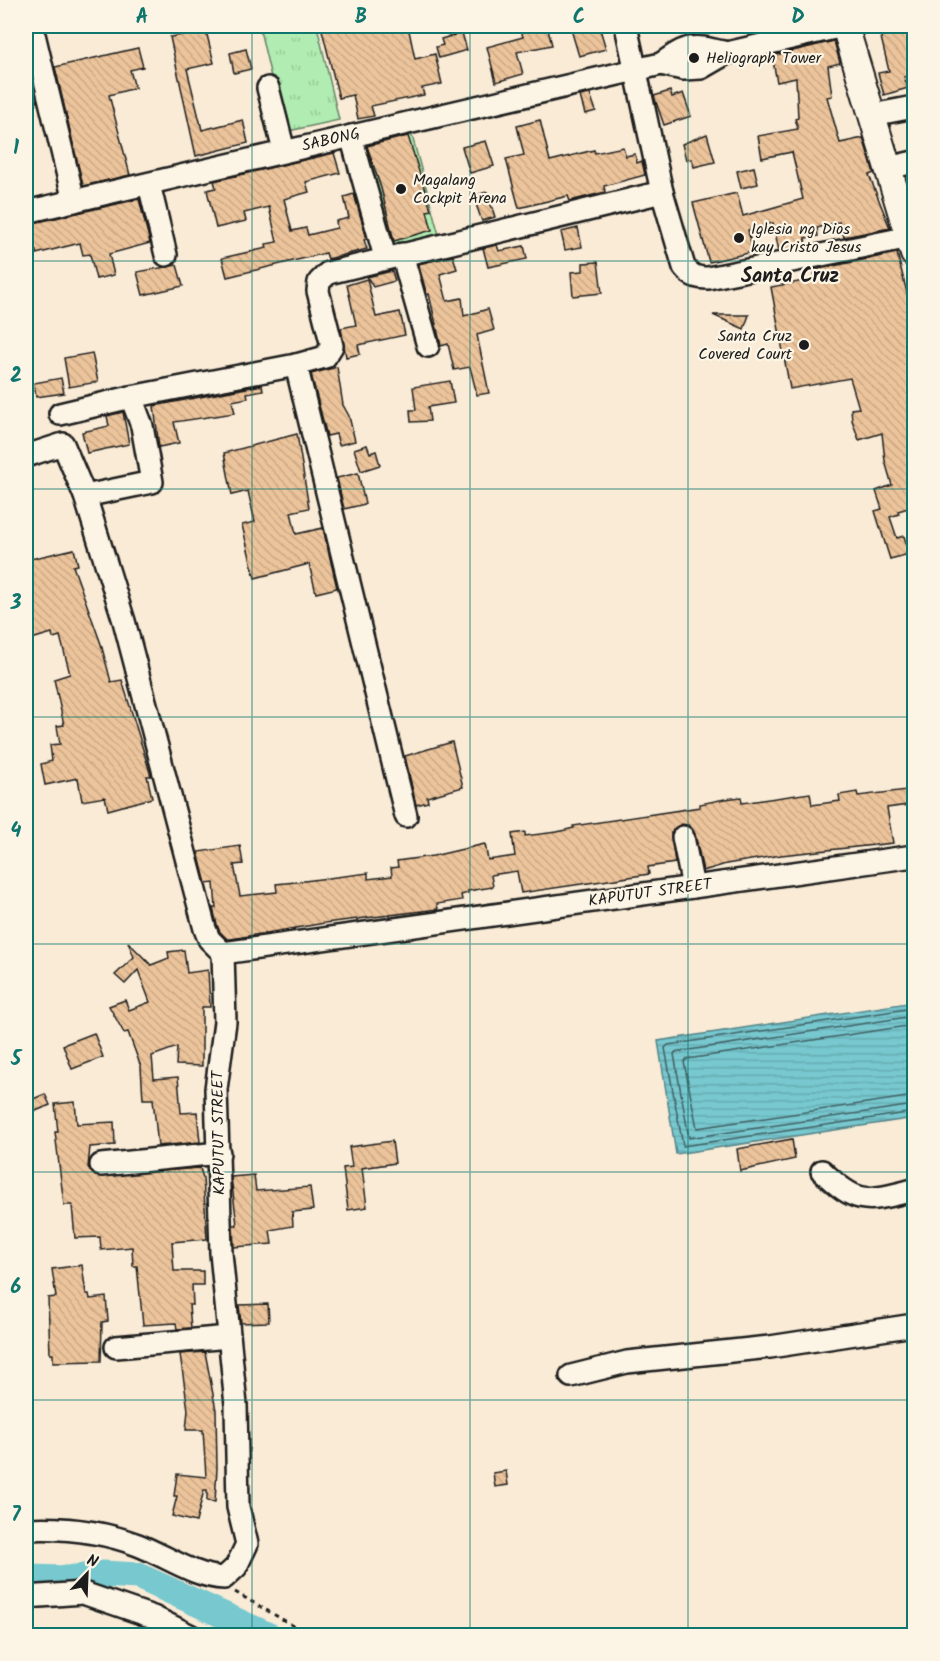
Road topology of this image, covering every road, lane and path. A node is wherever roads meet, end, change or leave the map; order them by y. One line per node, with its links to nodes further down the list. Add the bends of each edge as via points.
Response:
1 (32, 26): 14 (street)
2 (626, 26): 4 (street)
3 (844, 26): 4 (street, SABONG, via 727,53 701,68 661,64); 7 (main road)
4 (636, 70): 8 (street, SABONG); 13 (street)
5 (268, 88): 9 (street)
6 (915, 107): 7 (street)
7 (872, 116): 11 (main road)
8 (351, 136): 9 (street, SABONG); 18 (street)
9 (284, 151): 12 (street, SABONG)
10 (915, 162): 11 (street)
11 (888, 168): 16 (main road)
12 (149, 184): 14 (street, SABONG); 17 (street)
13 (662, 192): 16 (street, via 684,267 698,278); 18 (street)
14 (74, 201): 15 (street, SABONG)
15 (26, 212)
16 (912, 246)
17 (166, 255)
18 (393, 256): 19 (street); 20 (street, via 322,277 318,291 332,346 325,357)
19 (428, 346)
20 (296, 365): 21 (street); 25 (street)
21 (131, 397): 22 (street); 24 (street, via 142,426 153,482)
22 (60, 414)
23 (26, 456): 24 (street, via 63,444)
24 (85, 496): 29 (street, via 124,621 205,929)
25 (406, 816)
26 (683, 837): 28 (street)
27 (915, 856): 28 (street, KAPUTUT STREET)
28 (693, 887): 29 (street, KAPUTUT STREET)
29 (223, 953): 30 (street, KAPUTUT STREET, via 225,1022 216,1089)
30 (219, 1153): 31 (street); 35 (street, KAPUTUT STREET, via 221,1253)
31 (101, 1165)
32 (822, 1171): 33 (street, via 850,1196 869,1200)
33 (915, 1190)
34 (915, 1325): 37 (street, via 770,1347 627,1362)
35 (229, 1337): 36 (street); 39 (street, KAPUTUT STREET, via 236,1405 238,1507 248,1544 236,1567)
36 (116, 1347)
37 (572, 1376)
38 (26, 1529): 39 (street, via 56,1527 96,1532 137,1545 209,1577)
39 (224, 1578): 42 (path, via 226,1586)
40 (26, 1597): 41 (street, via 83,1593 153,1617)
41 (191, 1635)
42 (302, 1635)

